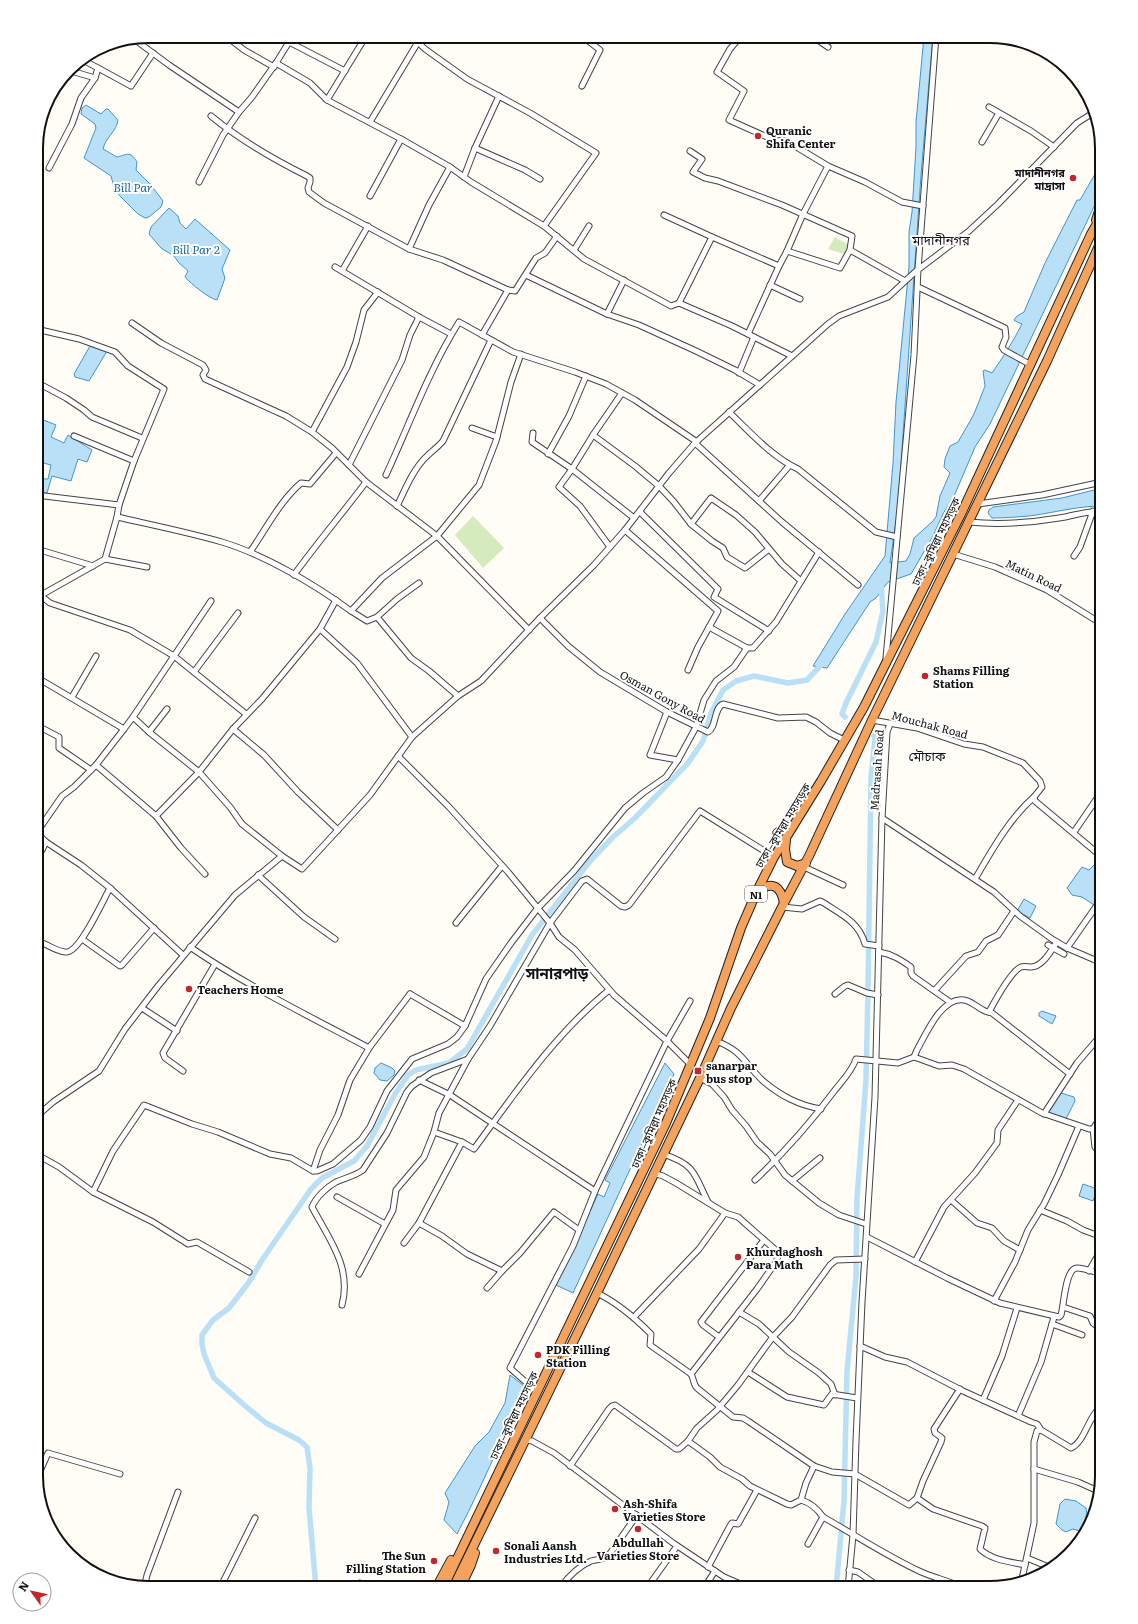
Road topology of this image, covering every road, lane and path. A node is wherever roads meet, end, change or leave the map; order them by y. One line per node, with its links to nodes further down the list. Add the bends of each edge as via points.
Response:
1 (235, 43): 15 (street)
2 (288, 43): 15 (street)
3 (291, 43): 17 (street)
4 (362, 43): 17 (street)
5 (417, 43): 28 (street)
6 (419, 43): 21 (street, via 467,79)
7 (591, 43): 20 (street, via 600,50)
8 (735, 43): 35 (street, via 717,72 744,92 729,120 776,141 785,140)
9 (822, 43): 12 (street)
10 (935, 43): 42 (street)
11 (140, 44): 13 (street)
12 (828, 47)
13 (153, 53): 16 (street, via 131,86); 24 (street)
14 (89, 62): 16 (street)
15 (275, 65): 22 (street, via 310,83); 24 (street)
16 (98, 68): 19 (street)
17 (345, 71): 22 (street)
18 (76, 72): 19 (street)
19 (95, 78): 37 (street, via 81,98 72,124)
20 (582, 86)
21 (500, 96): 33 (street); 47 (street, via 596,153)
22 (327, 100): 28 (street)
23 (989, 107): 25 (street)
24 (239, 112): 29 (street)
25 (999, 113): 31 (street); 32 (street)
26 (1089, 115): 32 (street, via 1077,123)
27 (211, 116): 29 (street)
28 (370, 122): 30 (street)
29 (228, 129): 40 (street); 46 (street, via 277,161 310,178 308,188 311,194)
30 (401, 139): 36 (street); 41 (street)
31 (982, 142)
32 (1054, 147): 61 (street, via 969,231)
33 (475, 148): 38 (street); 39 (street)
34 (690, 151): 43 (street, via 702,159 693,172)
35 (828, 166): 42 (street, via 902,202); 43 (street)
36 (450, 167): 38 (street); 53 (street)
37 (49, 168)
38 (464, 177): 47 (street)
39 (540, 179)
40 (198, 182)
41 (370, 196)
42 (923, 206): 61 (street)
43 (802, 214): 55 (street, via 852,236); 56 (street)
44 (664, 215): 52 (street)
45 (1095, 222): 50 (highway)
46 (368, 226): 53 (street); 60 (street)
47 (544, 226): 51 (street)
48 (589, 226): 54 (street)
49 (1095, 227): 50 (highway, ঢাকা–কুমিল্লা মহাসড়ক / N1)
50 (1091, 234): 82 (highway, ঢাকা–কুমিল্লা মহাসড়ক / N1)
51 (557, 236): 54 (street); 62 (street, via 545,253 536,258)
52 (712, 237): 58 (street); 70 (street)
53 (408, 250): 67 (street, via 443,260)
54 (574, 250): 63 (street, via 584,259)
55 (850, 250): 56 (street, via 840,268); 64 (street)
56 (787, 251): 58 (street)
57 (1095, 255): 109 (highway, ঢাকা–কুমিল্লা মহাসড়ক / N1)
58 (779, 266): 65 (street)
59 (335, 267): 60 (street)
60 (342, 271): 68 (street)
61 (917, 271): 64 (street); 66 (street)
62 (526, 275): 67 (street, via 515,292); 71 (street)
63 (624, 280): 70 (street, via 671,306); 71 (street)
64 (906, 280): 81 (street, via 888,297 840,316)
65 (770, 285): 69 (street); 76 (street)
66 (918, 287): 82 (street, via 1005,328 1006,337 1002,347); 120 (street, via 908,432)
67 (508, 290): 77 (street)
68 (378, 292): 72 (street); 90 (street, via 364,310 356,342 346,367)
69 (800, 299)
70 (679, 303): 76 (street)
71 (607, 314): 83 (street, via 639,325)
72 (419, 317): 75 (street); 100 (street, via 402,360)
73 (132, 323): 90 (street, via 161,343 203,365 206,370 203,375 205,378 286,416)
74 (43, 331): 95 (street, via 115,352 128,366 164,388)
75 (451, 334): 77 (street, via 458,322); 103 (street, via 430,374)
76 (748, 334): 78 (street)
77 (482, 335): 79 (street)
78 (754, 337): 81 (street); 83 (street)
79 (491, 340): 80 (street); 111 (street, via 443,441 415,472)
80 (521, 354): 84 (street); 94 (street)
81 (792, 356): 85 (street)
82 (1027, 363): 151 (highway, ঢাকা–কুমিল্লা মহাসড়ক / N1, via 961,514)
83 (739, 373): 85 (street)
84 (586, 376): 87 (street); 98 (street, via 569,416)
85 (760, 385): 88 (street)
86 (43, 386): 95 (street, via 66,398 92,417)
87 (622, 393): 92 (street); 96 (street)
88 (729, 412): 96 (street); 101 (street)
89 (472, 428): 94 (street)
90 (312, 432): 97 (street)
91 (533, 433): 98 (street, via 532,442)
92 (592, 435): 102 (street); 106 (street)
93 (74, 436): 99 (street)
94 (497, 437): 119 (street, via 479,485)
95 (142, 438): 99 (street)
96 (696, 443): 106 (street); 108 (street)
97 (336, 452): 100 (street); 124 (street, via 310,484 301,483 296,488)
98 (548, 454): 102 (street)
99 (134, 461): 110 (street)
100 (349, 465): 104 (street)
101 (789, 466): 108 (street); 120 (street, via 804,474 876,532)
102 (572, 469): 115 (street); 121 (street, via 559,487 580,506)
103 (386, 475)
104 (366, 482): 111 (street); 131 (street)
105 (1095, 484): 109 (street, via 1042,495)
106 (659, 486): 113 (street); 117 (street)
107 (43, 496): 110 (street)
108 (759, 501): 125 (street)
109 (978, 504): 116 (highway, ঢাকা–কুমিল্লা মহাসড়ক / N1)
110 (119, 505): 114 (street)
111 (397, 506): 119 (street)
112 (1093, 511): 116 (street, via 995,525); 127 (street, via 1080,547)
113 (640, 512): 115 (street); 147 (street, via 718,589 714,597)
114 (117, 516): 124 (street, via 222,542); 128 (street)
115 (634, 518): 118 (street)
116 (969, 522): 126 (highway, ঢাকা–কুমিল্লা মহাসড়ক / N1)
117 (691, 524): 122 (street, via 723,548 727,557 745,568); 122 (street, via 712,498 736,515)
118 (625, 530): 121 (street); 144 (street, via 718,611)
119 (437, 536): 139 (street, via 382,578); 146 (street)
120 (896, 537): 151 (street, via 897,552)
121 (610, 547): 142 (street)
122 (769, 548): 132 (street)
123 (43, 551): 129 (street)
124 (250, 552): 131 (street)
125 (819, 552): 132 (street); 134 (street)
126 (953, 554): 143 (street, Matin Road, via 995,567 1047,590); 161 (highway, ঢাকা–কুমিল্লা মহাসড়ক / N1)
127 (1074, 556)
128 (105, 559): 129 (street); 130 (street)
129 (93, 566): 135 (street)
130 (147, 567)
131 (294, 575): 137 (street)
132 (801, 581): 147 (street)
133 (419, 583): 141 (street)
134 (858, 585)
135 (43, 594)
136 (43, 600): 150 (street, via 130,630)
137 (336, 600): 139 (street); 145 (street)
138 (211, 601): 150 (street)
139 (351, 611): 141 (street, via 367,621)
140 (238, 613): 153 (street)
141 (377, 617): 155 (street, via 411,658)
142 (540, 618): 146 (street); 158 (street, Osman Gony Road, via 568,646 600,672)
143 (1095, 620)
144 (709, 627): 148 (street); 152 (street)
145 (320, 629): 159 (street, via 262,699); 168 (street, via 357,663)
146 (529, 630): 155 (street, via 480,681)
147 (769, 631): 148 (street, via 753,648)
148 (748, 648): 163 (street, via 734,667 716,681 704,700)
149 (96, 656): 156 (street)
150 (174, 656): 153 (street); 160 (street)
151 (885, 665): 169 (highway, ঢাকা–কুমিল্লা মহাসড়ক / N1)
152 (688, 670)
153 (194, 672): 159 (street)
154 (43, 681): 156 (street)
155 (458, 696): 168 (street)
156 (72, 697): 164 (street)
157 (167, 709): 167 (street)
158 (667, 712): 163 (street, Osman Gony Road); 171 (street, via 650,755)
159 (246, 714): 166 (street)
160 (133, 717): 164 (street); 167 (street)
161 (872, 720): 162 (street, Mouchak Road); 189 (highway, ঢাকা–কুমিল্লা মহাসড়ক / N1)
162 (890, 724): 175 (street, Mouchak Road, via 917,728 964,744 983,747 1023,763 1040,781 1042,787); 178 (street, Madrasah Road, via 887,732)
163 (696, 727): 169 (street, Osman Gony Road, via 708,732 711,730 719,707 723,704 778,718 806,717); 171 (street)
164 (124, 728): 172 (street)
165 (43, 729): 173 (street, via 58,737 58,748)
166 (233, 729): 174 (street); 180 (street, via 264,755)
167 (149, 732): 174 (street)
168 (412, 737): 170 (street)
169 (844, 740): 182 (highway, ঢাকা–কুমিল্লা মহাসড়ক / N1)
170 (398, 756): 180 (street, via 370,795); 190 (street, via 444,801)
171 (678, 760): 199 (street, via 666,777 625,808 574,871)
172 (96, 765): 173 (street); 177 (street)
173 (91, 770): 179 (street, via 62,796)
174 (199, 772): 177 (street); 187 (street, via 242,824)
175 (1034, 797): 181 (street, via 1042,808); 193 (street, via 1000,837)
176 (1095, 801): 181 (street)
177 (156, 816): 191 (street)
178 (882, 818): 193 (street); 208 (street, Madrasah Road)
179 (43, 822)
180 (338, 830): 187 (street, via 302,869)
181 (1074, 832): 186 (street)
182 (787, 837): 188 (highway, ঢাকা–কুমিল্লা মহাসড়ক / N1); 189 (highway, via 787,862 797,866)
183 (43, 839): 184 (street)
184 (46, 842): 185 (street); 195 (street, via 81,864)
185 (43, 848)
186 (1095, 850)
187 (282, 856): 192 (street)
188 (774, 857): 196 (highway, ঢাকা–কুমিল্লা মহাসড়ক / N1); 202 (street, via 700,811 629,905 621,906 587,879 582,881)
189 (805, 865): 194 (street); 197 (highway, ঢাকা–কুমিল্লা মহাসড়ক / N1)
190 (502, 866): 199 (street); 201 (street)
191 (205, 874)
192 (258, 875): 204 (street, via 304,917); 209 (street, via 235,895)
193 (974, 879): 200 (street, via 994,892)
194 (843, 885)
195 (110, 888): 203 (street); 205 (street)
196 (757, 891): 197 (highway, via 767,885 776,887); 234 (highway, ঢাকা–কুমিল্লা মহাসড়ক / N1)
197 (783, 905): 208 (street, via 802,909 820,901 856,925 865,944); 228 (highway, ঢাকা–কুমিল্লা মহাসড়ক / N1)
198 (1095, 908): 211 (street)
199 (537, 909): 202 (street); 225 (street, via 486,980)
200 (1014, 911): 206 (street); 218 (street, via 998,935 986,941 978,952 966,956)
201 (456, 923)
202 (550, 923): 217 (street, via 559,937 575,950); 232 (street)
203 (154, 928): 205 (street, via 120,966); 214 (street)
204 (334, 938)
205 (82, 939): 207 (street, via 76,947 66,953)
206 (1057, 942): 210 (street); 211 (street)
207 (43, 943)
208 (879, 946): 212 (street, Madrasah Road)
209 (190, 947): 214 (street); 216 (street)
210 (1050, 947): 213 (street); 224 (street, via 1042,963 1019,968)
211 (1067, 948): 215 (street)
212 (879, 952): 218 (street, via 890,954 911,967 913,976); 220 (street, Madrasah Road)
213 (1064, 954)
214 (183, 955): 223 (street)
215 (1095, 960)
216 (215, 964): 226 (street); 230 (street, via 291,1008)
217 (609, 990): 227 (street, via 624,1006); 244 (street, via 591,1004 555,1042)
218 (935, 990): 222 (street)
219 (834, 994): 220 (street, via 848,985)
220 (873, 994): 233 (street, Madrasah Road)
221 (690, 1001): 227 (street)
222 (950, 1002): 224 (street, via 963,1000); 231 (street, via 937,1016)
223 (142, 1008): 226 (street); 242 (street, via 125,1029 99,1071)
224 (989, 1012): 236 (street)
225 (465, 1026): 230 (street, via 410,994); 255 (street, via 457,1038 448,1044 412,1059 387,1091 361,1140 333,1164)
226 (177, 1031): 235 (street, via 163,1056)
227 (667, 1041): 234 (street); 259 (street)
228 (716, 1042): 237 (highway, ঢাকা–কুমিল্লা মহাসড়ক / N1); 241 (street, via 740,1054 763,1081 785,1096 801,1105)
229 (1095, 1043): 236 (street)
230 (369, 1048): 255 (street, via 350,1080 338,1116 320,1150)
231 (914, 1057): 233 (street, via 898,1063); 240 (street, via 938,1066 958,1066)
232 (468, 1059): 238 (street); 239 (street)
233 (874, 1060): 241 (street, via 856,1059 854,1066); 268 (street, Madrasah Road, via 869,1209)
234 (691, 1065): 301 (highway, ঢাকা–কুমিল্লা মহাসড়ক / N1, via 666,1124)
235 (184, 1071)
236 (1070, 1074): 243 (street)
237 (700, 1078): 251 (highway, ঢাকা–কুমিল্লা মহাসড়ক / N1); 254 (street, via 712,1084 724,1096 757,1142)
238 (419, 1080): 239 (street); 286 (street, via 407,1092 387,1133 363,1170 335,1182 320,1195 312,1207 329,1235 345,1278)
239 (450, 1095): 244 (street); 248 (street, via 439,1113)
240 (1018, 1100): 243 (street); 262 (street, via 998,1130 997,1144)
241 (821, 1109): 254 (street)
242 (43, 1110)
243 (1044, 1114): 245 (street)
244 (493, 1123): 249 (street, via 474,1149); 259 (street)
245 (1080, 1126): 247 (street); 264 (street)
246 (1095, 1126): 247 (street)
247 (1093, 1129): 250 (street)
248 (434, 1132): 249 (street); 267 (street, via 424,1157 396,1190 393,1210)
249 (462, 1142): 266 (street)
250 (1095, 1147)
251 (663, 1154): 256 (highway, ঢাকা–কুমিল্লা মহাসড়ক / N1); 263 (street, via 693,1170)
252 (43, 1158): 260 (street)
253 (820, 1158): 258 (street)
254 (775, 1161): 257 (street); 258 (street, via 779,1169)
255 (313, 1171): 260 (street, via 291,1158 270,1154 144,1105 114,1151)
256 (653, 1173): 263 (street, via 663,1176); 284 (highway, ঢাকা–কুমিল্লা মহাসড়ক / N1)
257 (755, 1180)
258 (792, 1181): 268 (street, via 832,1211)
259 (596, 1191): 269 (street)
260 (92, 1192): 279 (street, via 153,1222 188,1244 197,1242)
261 (337, 1197): 267 (street)
262 (951, 1200): 274 (street, via 977,1223 992,1228 1004,1241); 277 (street, via 938,1217)
263 (708, 1202): 265 (street)
264 (1040, 1210): 270 (street); 274 (street)
265 (725, 1213): 272 (street, via 738,1217); 291 (street, via 699,1249)
266 (419, 1223): 273 (street); 280 (street, via 467,1254)
267 (384, 1224): 282 (street)
268 (866, 1224): 271 (street, Madrasah Road)
269 (579, 1230): 280 (street, via 554,1212); 301 (street, via 510,1368)
270 (1095, 1234)
271 (867, 1237): 275 (street, Madrasah Road); 277 (street)
272 (764, 1240): 289 (street, via 779,1252 779,1256 762,1284); 295 (street, via 701,1322)
273 (404, 1243)
274 (1020, 1250): 285 (street)
275 (865, 1259): 296 (street, via 836,1260 830,1264 792,1317); 297 (street, Madrasah Road)
276 (1095, 1260): 278 (street)
277 (915, 1262): 285 (street)
278 (1089, 1271): 281 (street); 287 (street, via 1076,1268 1072,1270)
279 (249, 1272)
280 (502, 1272): 283 (street)
281 (1095, 1272)
282 (359, 1274)
283 (487, 1288)
284 (597, 1293): 291 (street); 309 (highway, ঢাকা–কুমিল্লা মহাসড়ক / N1)
285 (994, 1300): 288 (street)
286 (342, 1305)
287 (1063, 1307): 290 (street, via 1059,1318); 293 (street, via 1090,1316)
288 (1017, 1308): 290 (street); 304 (street, via 1004,1352)
289 (739, 1312): 295 (street); 296 (street, via 759,1324)
290 (1054, 1316): 292 (street)
291 (634, 1317): 299 (street, via 650,1334 650,1345)
292 (1052, 1324): 294 (street); 307 (street, via 1041,1362)
293 (1095, 1325)
294 (1082, 1334)
295 (719, 1337): 299 (street)
296 (772, 1338): 298 (street); 302 (street, via 819,1373 830,1384)
297 (860, 1346): 300 (street, via 885,1357 907,1362); 303 (street, Madrasah Road)
298 (748, 1372): 302 (street, via 792,1398 824,1404 832,1394); 305 (street)
299 (691, 1374): 305 (street, via 697,1388)
300 (960, 1389): 304 (street); 320 (street, via 934,1429 942,1438)
301 (536, 1391): 326 (highway, ঢাকা–কুমিল্লা মহাসড়ক / N1)
302 (835, 1395): 303 (street)
303 (856, 1399): 316 (street, Madrasah Road)
304 (983, 1400): 307 (street)
305 (720, 1407): 310 (street, via 697,1428); 313 (street, via 733,1417 744,1418)
306 (1095, 1414): 308 (street, via 1071,1448)
307 (1018, 1416): 308 (street, via 1036,1424)
308 (1041, 1430): 314 (street, via 1037,1432 1034,1442)
309 (525, 1440): 312 (street, via 543,1446); 327 (highway, ঢাকা–কুমিল্লা মহাসড়ক / N1)
310 (688, 1441): 312 (street, via 676,1449 615,1405); 318 (street, via 720,1467)
311 (43, 1464): 315 (street, via 48,1453)
312 (570, 1466): 322 (street)
313 (814, 1466): 316 (street, via 836,1473); 321 (street)
314 (1034, 1469): 317 (street); 330 (street, via 1034,1523)
315 (120, 1474)
316 (852, 1474): 320 (street, via 909,1505); 325 (street, Madrasah Road)
317 (1094, 1489)
318 (757, 1490): 321 (street, via 790,1505); 333 (street, via 738,1524 732,1523 730,1526)
319 (178, 1492): 337 (street)
320 (917, 1498): 331 (street, via 933,1508 985,1528 980,1549 982,1552 1001,1560)
321 (801, 1500): 323 (street, via 817,1508)
322 (637, 1515): 329 (street); 343 (street, via 609,1555 603,1560 588,1562)
323 (823, 1517): 325 (street); 328 (street)
324 (255, 1518): 338 (street)
325 (853, 1535): 334 (street, Madrasah Road); 349 (street, via 919,1571)
326 (467, 1536): 339 (highway); 340 (highway, ঢাকা–কুমিল্লা মহাসড়ক / N1)
327 (478, 1538): 341 (highway, ঢাকা–কুমিল্লা মহাসড়ক / N1); 342 (highway, via 471,1565)
328 (808, 1544)
329 (677, 1546): 333 (street); 344 (street)
330 (1027, 1558): 331 (street); 332 (street)
331 (1025, 1565): 336 (street)
332 (1045, 1565)
333 (708, 1566): 335 (street)
334 (849, 1570): 347 (street, Madrasah Road); 348 (street, via 858,1572)
335 (715, 1571): 345 (street); 346 (street)
336 (1023, 1575)
337 (146, 1581)
338 (224, 1581)
339 (439, 1581)
340 (445, 1581)
341 (457, 1581)
342 (463, 1581)
343 (566, 1581)
344 (652, 1581)
345 (709, 1581)
346 (733, 1581)
347 (848, 1581)
348 (871, 1581)
349 (944, 1581)

